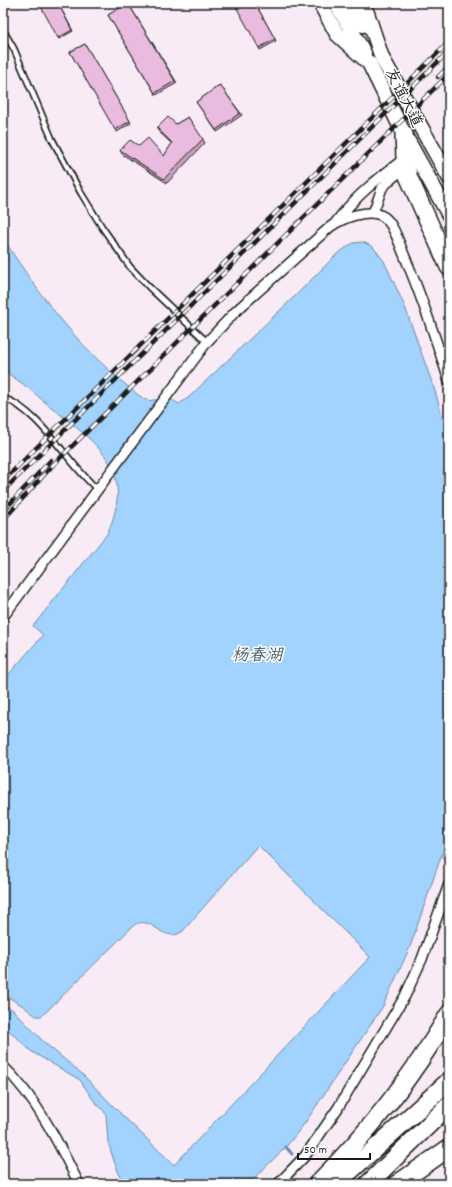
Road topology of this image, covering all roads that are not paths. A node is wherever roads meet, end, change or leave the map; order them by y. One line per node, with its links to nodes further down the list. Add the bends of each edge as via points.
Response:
1 (320, 3): 6 (main road, 友谊大道, via 337,34)
2 (336, 3): 6 (main road)
3 (350, 3): 6 (main road)
4 (362, 3): 6 (main road, 友谊大道, via 367,13)
5 (3, 30): 14 (lane, via 14,49 52,139 80,193 102,227 130,267 149,288)
6 (375, 60): 7 (main road, 友谊大道); 9 (main road, 友谊大道)
7 (404, 134): 8 (highway); 11 (main road, 友谊大道)
8 (406, 162): 10 (street, via 382,188); 12 (street, via 360,194); 13 (highway, via 412,185)
9 (449, 176)
10 (373, 213): 12 (street, via 345,218); 15 (street, via 386,218 395,234 423,302)
11 (449, 215)
12 (335, 224): 14 (street)
13 (449, 267)
14 (207, 342): 17 (street)
15 (449, 381)
16 (3, 398): 17 (lane, via 18,405 37,422 88,481)
17 (99, 488): 18 (street)
18 (3, 617)
19 (449, 884): 26 (street, via 422,959 405,996 338,1108 305,1156)
20 (449, 1014): 27 (highway, via 438,1034 385,1108)
21 (3, 1066): 25 (street, via 41,1112)
22 (449, 1081): 28 (highway)
23 (449, 1105): 29 (highway)
24 (449, 1148): 30 (highway)
25 (79, 1184)
26 (278, 1184)
27 (317, 1184)
28 (336, 1184)
29 (368, 1184)
30 (397, 1184)

